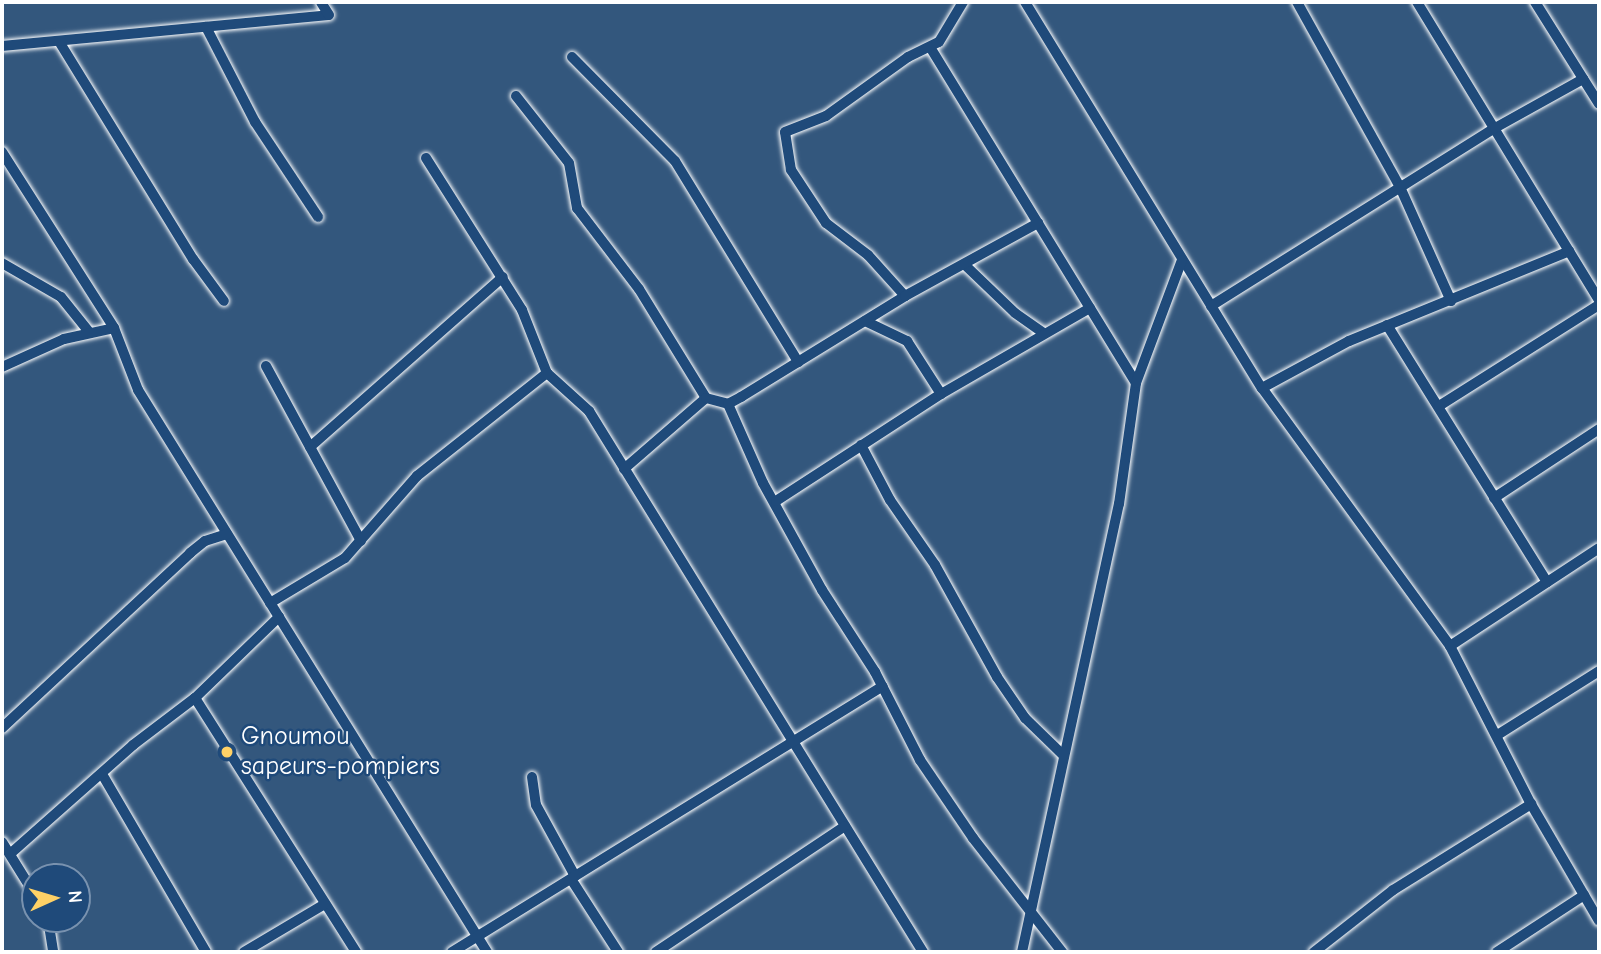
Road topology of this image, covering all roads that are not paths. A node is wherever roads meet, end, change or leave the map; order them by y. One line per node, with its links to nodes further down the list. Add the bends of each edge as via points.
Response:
1 (321, 2): 7 (street, via 329,15)
2 (963, 2): 10 (street, via 945,36)
3 (1025, 2): 22 (street)
4 (1297, 2): 18 (street)
5 (1417, 2): 15 (street)
6 (1535, 2): 12 (street)
7 (206, 27): 8 (street); 19 (street, via 255,122)
8 (60, 43): 9 (street); 27 (street, via 186,248)
9 (2, 46)
10 (930, 47): 20 (street); 26 (street, via 908,57 826,116 785,132 792,170 826,223 868,255)
11 (572, 57): 37 (street, via 675,160)
12 (1583, 79): 14 (street); 15 (street)
13 (516, 96): 44 (street, via 569,163 578,208 646,300)
14 (1599, 104)
15 (1495, 128): 18 (street); 21 (street)
16 (2, 152): 34 (street)
17 (426, 158): 25 (street)
18 (1400, 187): 28 (street); 30 (street)
19 (318, 217)
20 (1038, 223): 24 (street); 31 (street)
21 (1569, 251): 28 (street); 29 (street)
22 (1182, 260): 30 (street); 41 (street)
23 (2, 263): 35 (street, via 61,297)
24 (965, 265): 26 (street); 36 (street, via 1015,313)
25 (503, 277): 40 (street, via 522,310); 49 (street)
26 (905, 296): 32 (street)
27 (224, 301)
28 (1451, 301): 33 (street)
29 (1599, 302): 46 (street)
30 (1211, 306): 42 (street)
31 (1090, 308): 36 (street); 41 (street)
32 (864, 321): 37 (street); 43 (street, via 908,341)
33 (1387, 325): 42 (street); 46 (street)
34 (114, 328): 35 (street); 53 (street, via 138,390)
35 (90, 333): 39 (street)
36 (1044, 333): 43 (street)
37 (798, 362): 45 (street)
38 (266, 366): 49 (street)
39 (2, 367)
40 (547, 373): 50 (street, via 589,411); 54 (street, via 417,476)
41 (1136, 383): 66 (street, via 1119,504)
42 (1262, 388): 59 (street)
43 (941, 394): 48 (street)
44 (706, 398): 45 (street); 50 (street)
45 (728, 404): 52 (street, via 753,463)
46 (1438, 406): 51 (street)
47 (1599, 429): 51 (street)
48 (861, 445): 52 (street); 66 (street, via 997,677 1025,718)
49 (310, 447): 54 (street)
50 (624, 469): 65 (street)
51 (1494, 498): 56 (street)
52 (776, 500): 61 (street, via 822,590)
53 (227, 534): 57 (street); 63 (street, via 205,541 190,553)
54 (361, 541): 57 (street, via 331,569)
55 (1599, 548): 56 (street)
56 (1547, 582): 59 (street)
57 (270, 603): 58 (street)
58 (279, 617): 62 (street); 79 (street)
59 (1450, 646): 64 (street)
60 (1599, 671): 64 (street)
61 (883, 686): 65 (street); 77 (street, via 940,791 1000,876)
62 (195, 698): 67 (street); 76 (street)
63 (2, 728)
64 (1499, 734): 69 (street)
65 (792, 742): 70 (street); 74 (street)
66 (1062, 754): 77 (street)
67 (102, 774): 72 (street); 82 (street)
68 (532, 777): 74 (street, via 536,805)
69 (1531, 804): 75 (street); 92 (street, via 1392,890)
70 (845, 825): 88 (street); 89 (street)
71 (2, 842): 72 (street)
72 (10, 854): 73 (street)
73 (21, 872)
74 (573, 877): 79 (street); 87 (street)
75 (1584, 895): 78 (street); 93 (street)
76 (325, 904): 83 (street); 84 (street)
77 (1034, 912): 90 (street); 91 (street)
78 (1599, 920)
79 (477, 937): 85 (street); 86 (street)
80 (52, 949): 81 (street)
81 (39, 952)
82 (206, 952)
83 (244, 952)
84 (356, 952)
85 (452, 952)
86 (487, 952)
87 (618, 952)
88 (656, 952)
89 (923, 952)
90 (1022, 952)
91 (1062, 952)
92 (1314, 952)
93 (1497, 952)

